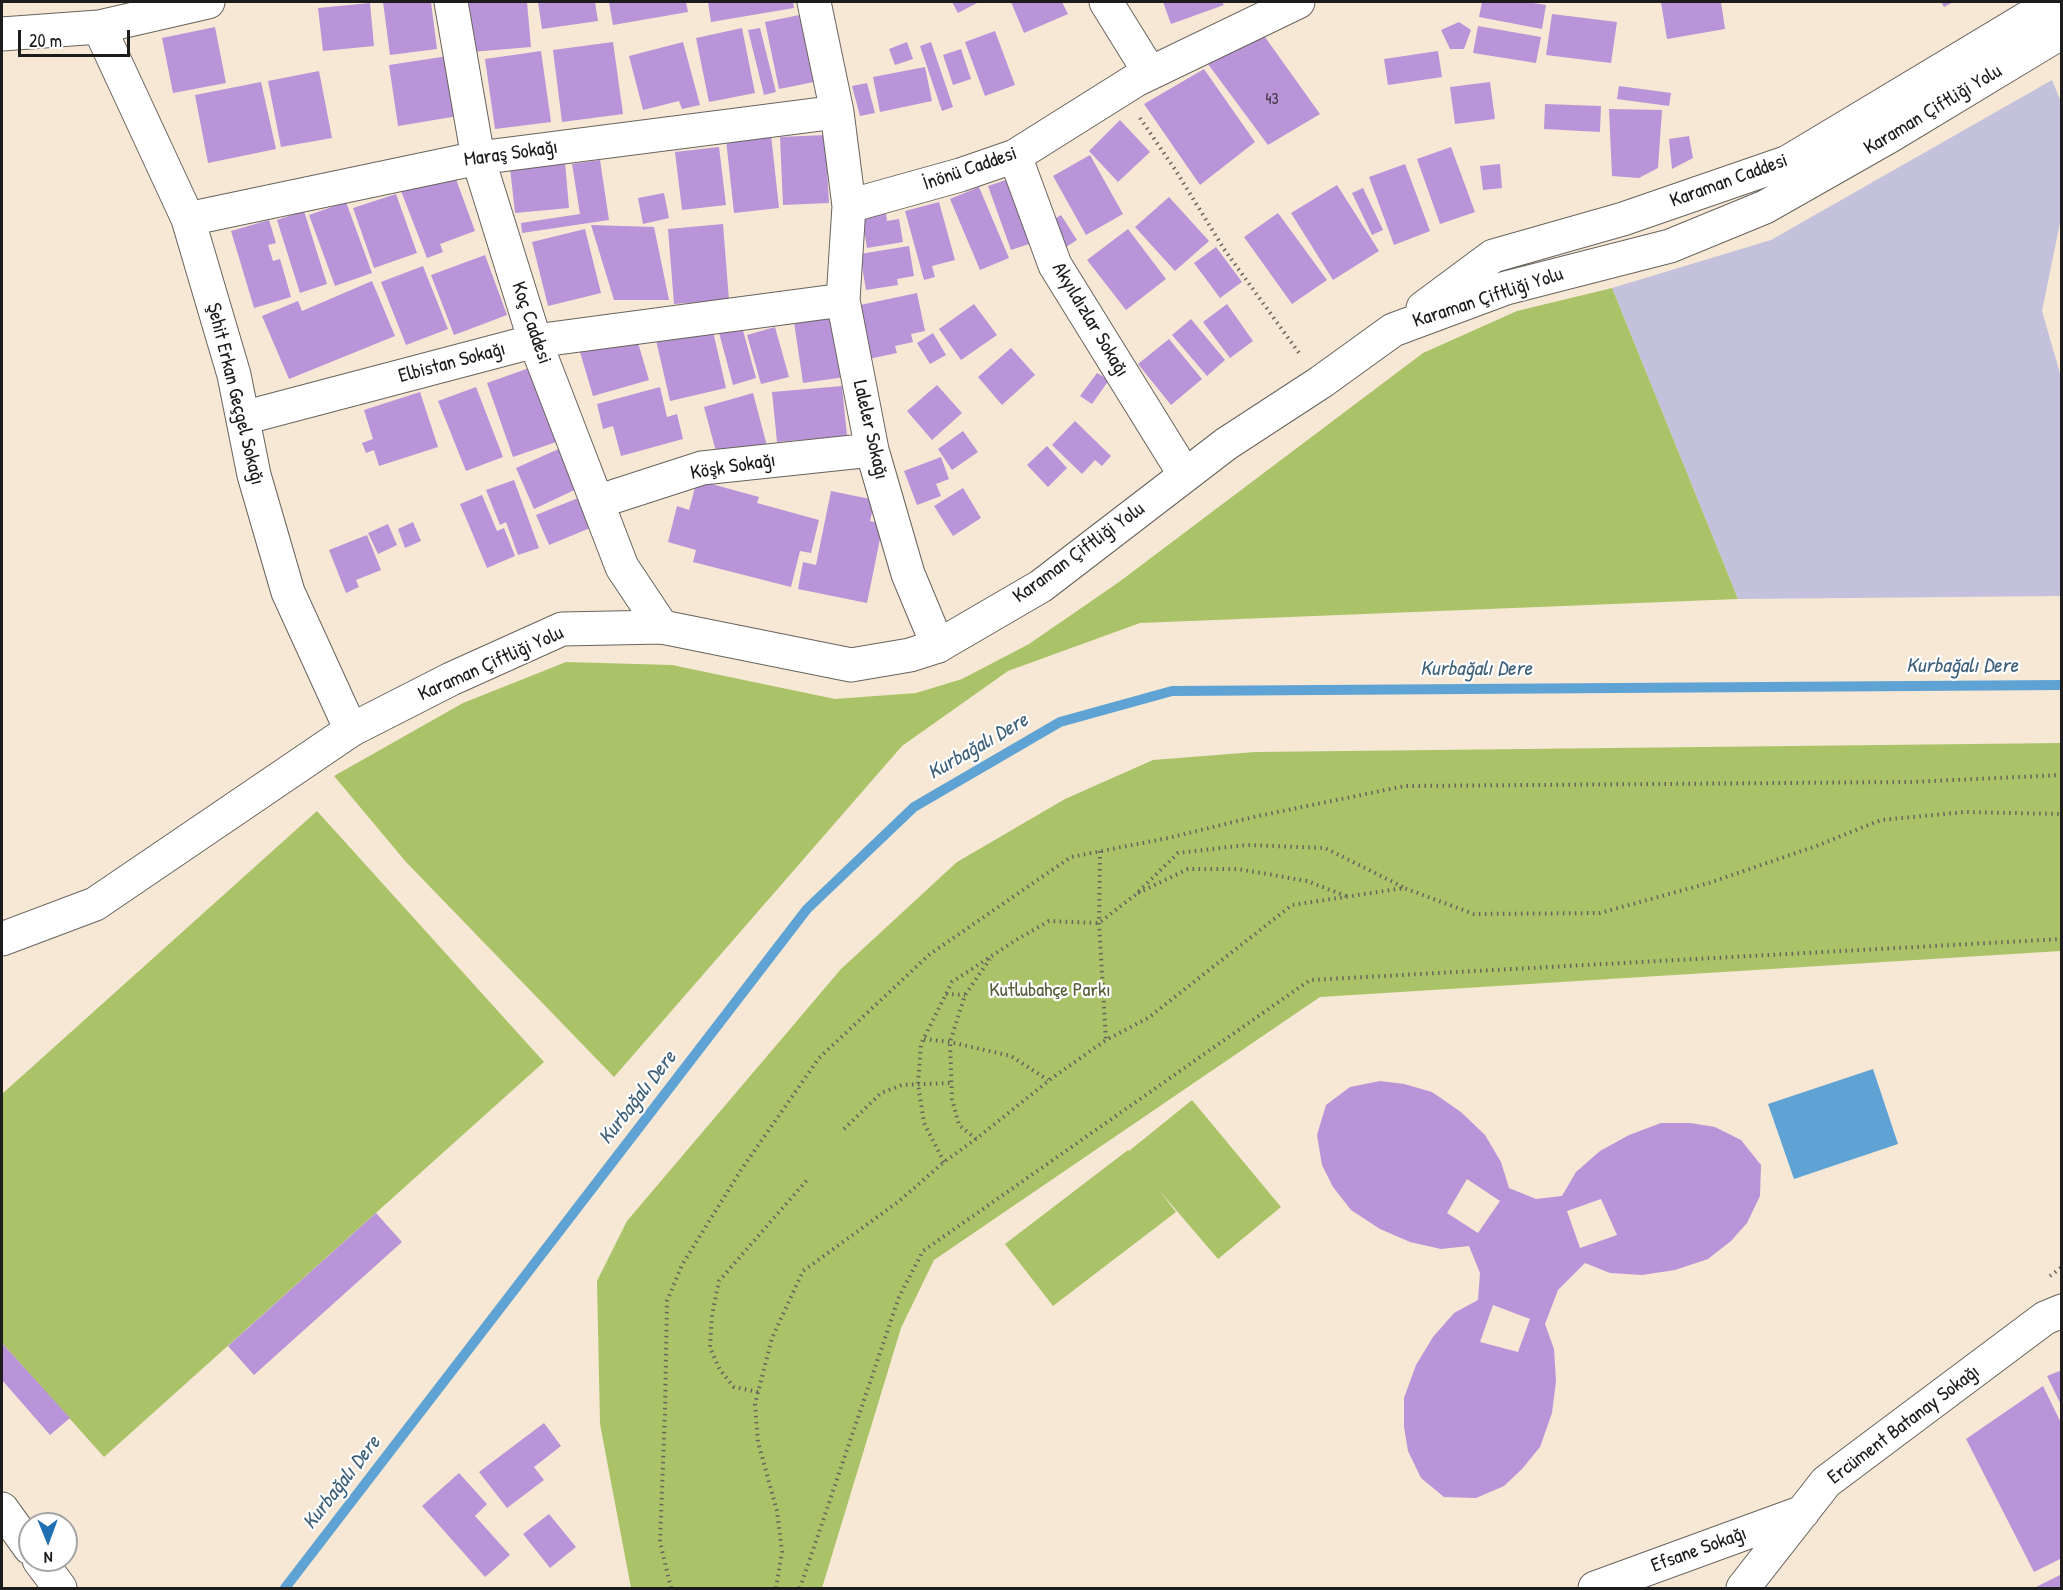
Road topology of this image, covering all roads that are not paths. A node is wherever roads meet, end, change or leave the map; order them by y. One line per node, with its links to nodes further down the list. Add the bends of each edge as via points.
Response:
1 (208, 2): 7 (street)
2 (451, 2): 13 (street, Koç Caddesi)
3 (814, 2): 11 (street)
4 (1106, 2): 10 (street)
5 (1298, 2): 10 (street, İnönü Caddesi)
6 (2054, 2): 17 (street, Karaman Caddesi, via 1788,162 1623,219 1493,256)
7 (99, 27): 9 (street); 15 (street, Şehit Erkan Geçgel Sokağı)
8 (2061, 32): 17 (street, Karaman Çiftliği Yolu, via 1765,207 1670,246 1506,288)
9 (2, 34)
10 (1150, 73): 12 (street, İnönü Caddesi)
11 (837, 112): 13 (street, Maraş Sokağı); 14 (street)
12 (1015, 156): 14 (street, İnönü Caddesi); 21 (street, Akyıldızlar Sokağı, via 1055,265)
13 (478, 158): 15 (street, Maraş Sokağı); 18 (street, Koç Caddesi)
14 (849, 206): 16 (street, Laleler Sokağı)
15 (188, 219): 19 (street, Şehit Erkan Geçgel Sokağı)
16 (843, 300): 18 (street, Elbistan Sokağı); 20 (street, Laleler Sokağı)
17 (1393, 330): 21 (street, Karaman Çiftliği Yolu)
18 (535, 341): 19 (street, Elbistan Sokağı); 22 (street, Koç Caddesi)
19 (243, 418): 25 (street, Şehit Erkan Geçgel Sokağı, via 254,475 288,592)
20 (872, 450): 22 (street, Köşk Sokağı, via 702,468); 24 (street, Laleler Sokağı, via 908,574)
21 (1185, 475): 24 (street, Karaman Çiftliği Yolu, via 1041,586)
22 (597, 502): 23 (street, Koç Caddesi, via 622,567)
23 (662, 627): 24 (street, Karaman Çiftliği Yolu, via 851,665); 25 (street, Karaman Çiftliği Yolu, via 562,629 451,678)
24 (938, 646)
25 (351, 730): 26 (street, Karaman Çiftliği Yolu, via 95,904)
26 (2, 939)
27 (2061, 1311): 29 (street, Ercüment Batanay Sokağı, via 2045,1318 1826,1482)
28 (2, 1509): 30 (street)
29 (1803, 1512): 33 (street, Efsane Sokağı); 34 (street, Ercüment Batanay Sokağı)
30 (18, 1531)
31 (48, 1572): 32 (street)
32 (60, 1588)
33 (1594, 1588)
34 (1743, 1588)

